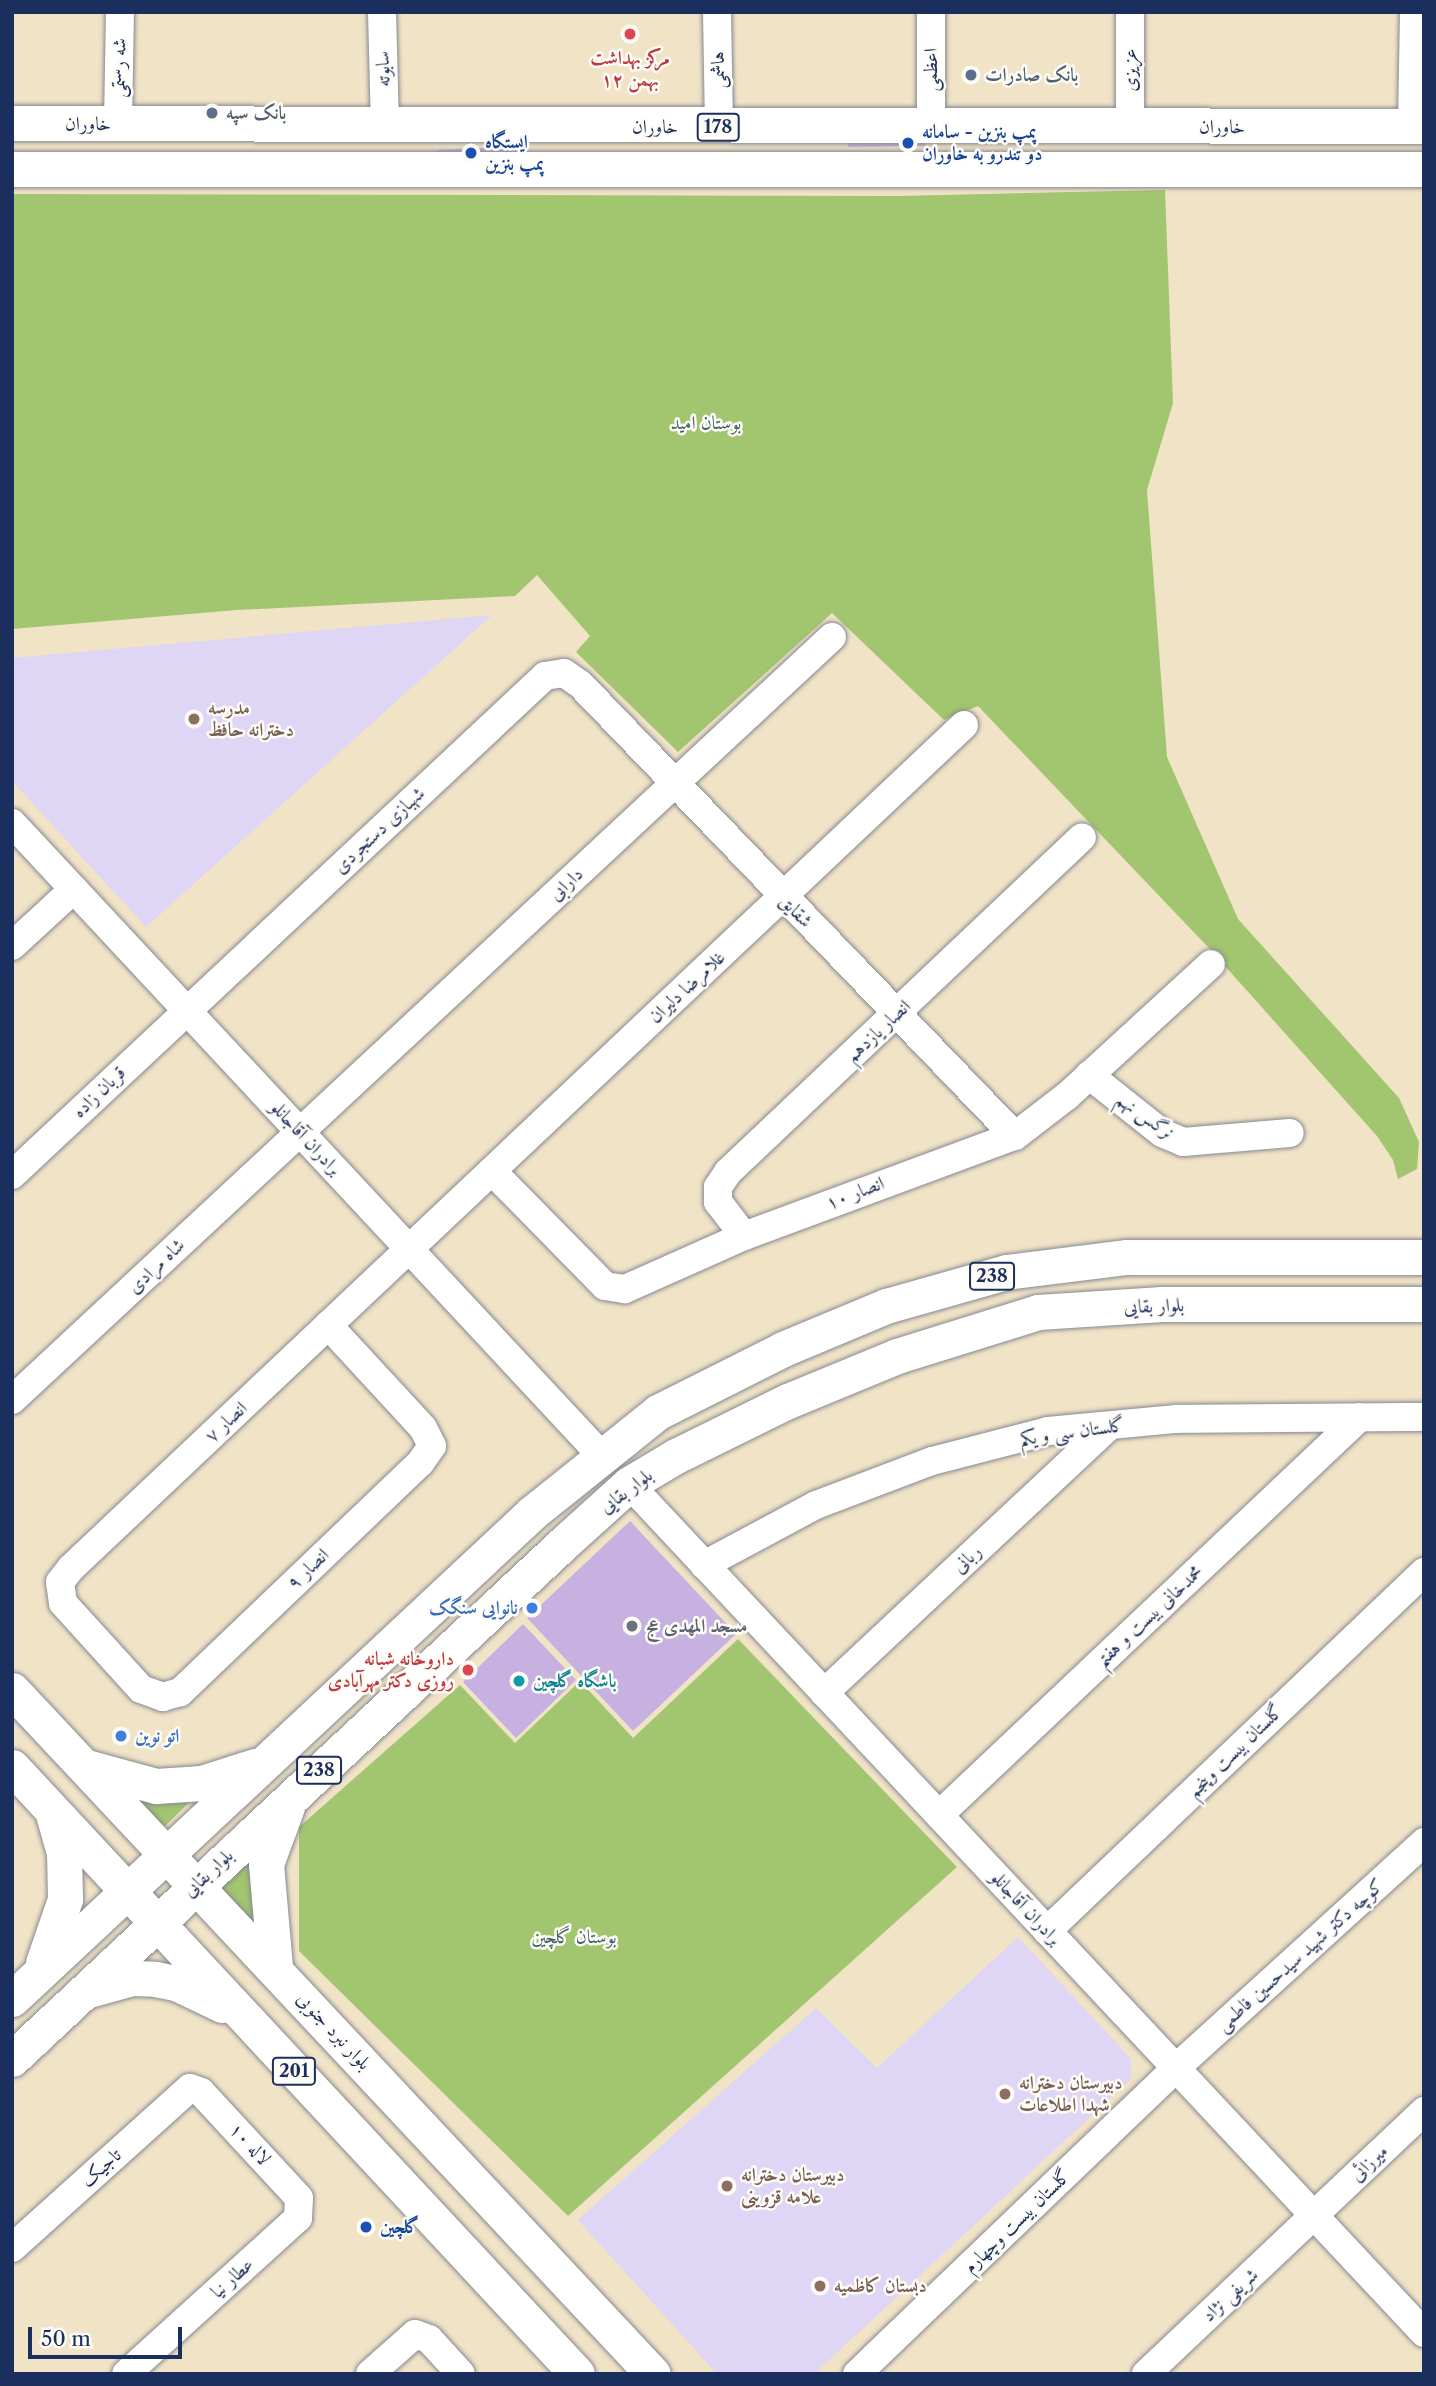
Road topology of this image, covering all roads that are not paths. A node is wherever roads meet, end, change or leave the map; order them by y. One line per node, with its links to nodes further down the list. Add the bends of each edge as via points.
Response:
1 (120, 12): 8 (street, شه رستمی)
2 (382, 12): 9 (street, سابوته)
3 (717, 12): 11 (street, هاشمی)
4 (931, 12): 12 (street, اعظمی)
5 (1130, 12): 13 (street, عزیزی)
6 (1414, 12): 10 (street)
7 (12, 123): 8 (main road, خاوران / 178)
8 (118, 124): 9 (main road, خاوران / 178)
9 (385, 125): 11 (main road, خاوران / 178)
10 (1418, 126): 13 (main road, خاوران / 178)
11 (719, 127): 12 (main road, خاوران / 178)
12 (931, 127): 13 (main road, خاوران / 178)
13 (1130, 127)
14 (12, 169): 15 (main road)
15 (1424, 169)
16 (832, 637): 19 (street, دارابی)
17 (580, 684): 19 (street, شقایق); 26 (street, شهبازی دستجردی, via 564,673 545,676)
18 (964, 725): 23 (street, غلامرضا دلیران)
19 (673, 785): 23 (street, شقایق); 29 (street, دارابی)
20 (12, 823): 22 (street, برادران آقاجانلو)
21 (1082, 837): 27 (street, انصار یازدهم)
22 (74, 889): 24 (street); 26 (street, برادران آقاجانلو)
23 (783, 897): 27 (street, شقایق); 32 (street, غلامرضا دلیران)
24 (12, 946)
25 (1211, 964): 28 (street, انصار ۱۰)
26 (186, 1009): 29 (street, برادران آقاجانلو); 33 (street, قربان زاده)
27 (896, 1014): 31 (street, شقایق); 34 (street, انصار یازدهم, via 718,1187 718,1202)
28 (1089, 1075): 30 (street, نرگس نهم, via 1162,1133 1184,1142); 31 (street, انصار ۱۰)
29 (300, 1132): 35 (street, برادران آقاجانلو); 39 (street, شاه مرادی)
30 (1290, 1133)
31 (1015, 1136): 34 (street, انصار ۱۰)
32 (492, 1171): 34 (street, انصار ۱۰, via 605,1286 625,1289); 35 (street, غلامرضا دلیران)
33 (12, 1175)
34 (744, 1236)
35 (410, 1249): 38 (street, انصار ۷); 43 (street, برادران آقاجانلو)
36 (1424, 1257): 43 (main road, 238, via 1127,1257 1006,1272 886,1306 783,1349 658,1412)
37 (1424, 1304): 44 (main road, بلوار بقایی / 238, via 1162,1304 1038,1312 897,1356 788,1401)
38 (328, 1325): 47 (street, انصار ۷, via 71,1568 60,1582); 47 (street, انصار ۹, via 423,1428 432,1446 420,1463 180,1692 163,1697 141,1689)
39 (12, 1400)
40 (1360, 1417): 41 (street, گلستان سی و یکم); 42 (street, گلستان سی و یکم, via 1177,1419); 55 (street, محمدخانی بیست و هفتم)
41 (1424, 1417)
42 (1109, 1426): 45 (street, گلستان سی و یکم, via 1048,1431 932,1461 816,1505); 49 (street, ربانی)
43 (600, 1454): 44 (main road); 50 (main road, 238)
44 (629, 1484): 45 (street, برادران آقاجانلو); 53 (main road, بلوار بقایی / 238)
45 (704, 1565): 49 (street, برادران آقاجانلو)
46 (1424, 1572): 61 (street, گلستان بیست وپنجم)
47 (63, 1604)
48 (12, 1690): 51 (main road, بلوار نبرد جنوبی)
49 (824, 1693): 55 (street, برادران آقاجانلو)
50 (268, 1761): 51 (main road, via 226,1778 176,1786 156,1786); 57 (main road, 238)
51 (85, 1767): 57 (main road, بلوار نبرد جنوبی)
52 (12, 1768): 54 (main road, 201)
53 (293, 1794): 58 (main road, بلوار بقایی / 238); 62 (main road, via 266,1864)
54 (50, 1807): 59 (main road, 201); 63 (main road, via 64,1853 65,1899)
55 (939, 1815): 61 (street, برادران آقاجانلو)
56 (1424, 1842): 67 (street, کوچه دکتر شهید سیدحسین فاطمی)
57 (169, 1853): 58 (main road, بلوار نبرد جنوبی); 59 (main road, 238)
58 (197, 1883): 60 (main road, بلوار بقایی / 238); 62 (main road, بلوار نبرد جنوبی)
59 (127, 1889): 60 (main road, 201); 63 (main road, 238)
60 (154, 1922): 64 (main road, بلوار بقایی / 238); 65 (main road, 201)
61 (1047, 1931): 67 (street, برادران آقاجانلو)
62 (275, 1967): 78 (main road, بلوار نبرد جنوبی)
63 (25, 1987)
64 (86, 1991): 65 (main road, via 132,1978 155,1979 202,1994); 66 (main road, بلوار بقایی / 238)
65 (246, 2021): 77 (main road, 201)
66 (12, 2059)
67 (1176, 2068): 71 (street, برادران آقاجانلو); 79 (street, گلستان بیست وچهارم)
68 (190, 2088): 70 (street, لاله ۱۰, via 201,2092 299,2198); 72 (street, تاجیک)
69 (1424, 2111): 71 (street, میرزائی)
70 (302, 2208): 74 (street, عطار نیا, via 299,2218)
71 (1314, 2215): 73 (street, برادران آقاجانلو); 80 (street, شریفی نژاد)
72 (12, 2248)
73 (1424, 2333)
74 (126, 2374)
75 (370, 2374): 76 (street, via 415,2334 429,2339)
76 (461, 2374)
77 (577, 2374)
78 (653, 2374)
79 (857, 2374)
80 (1146, 2374)

